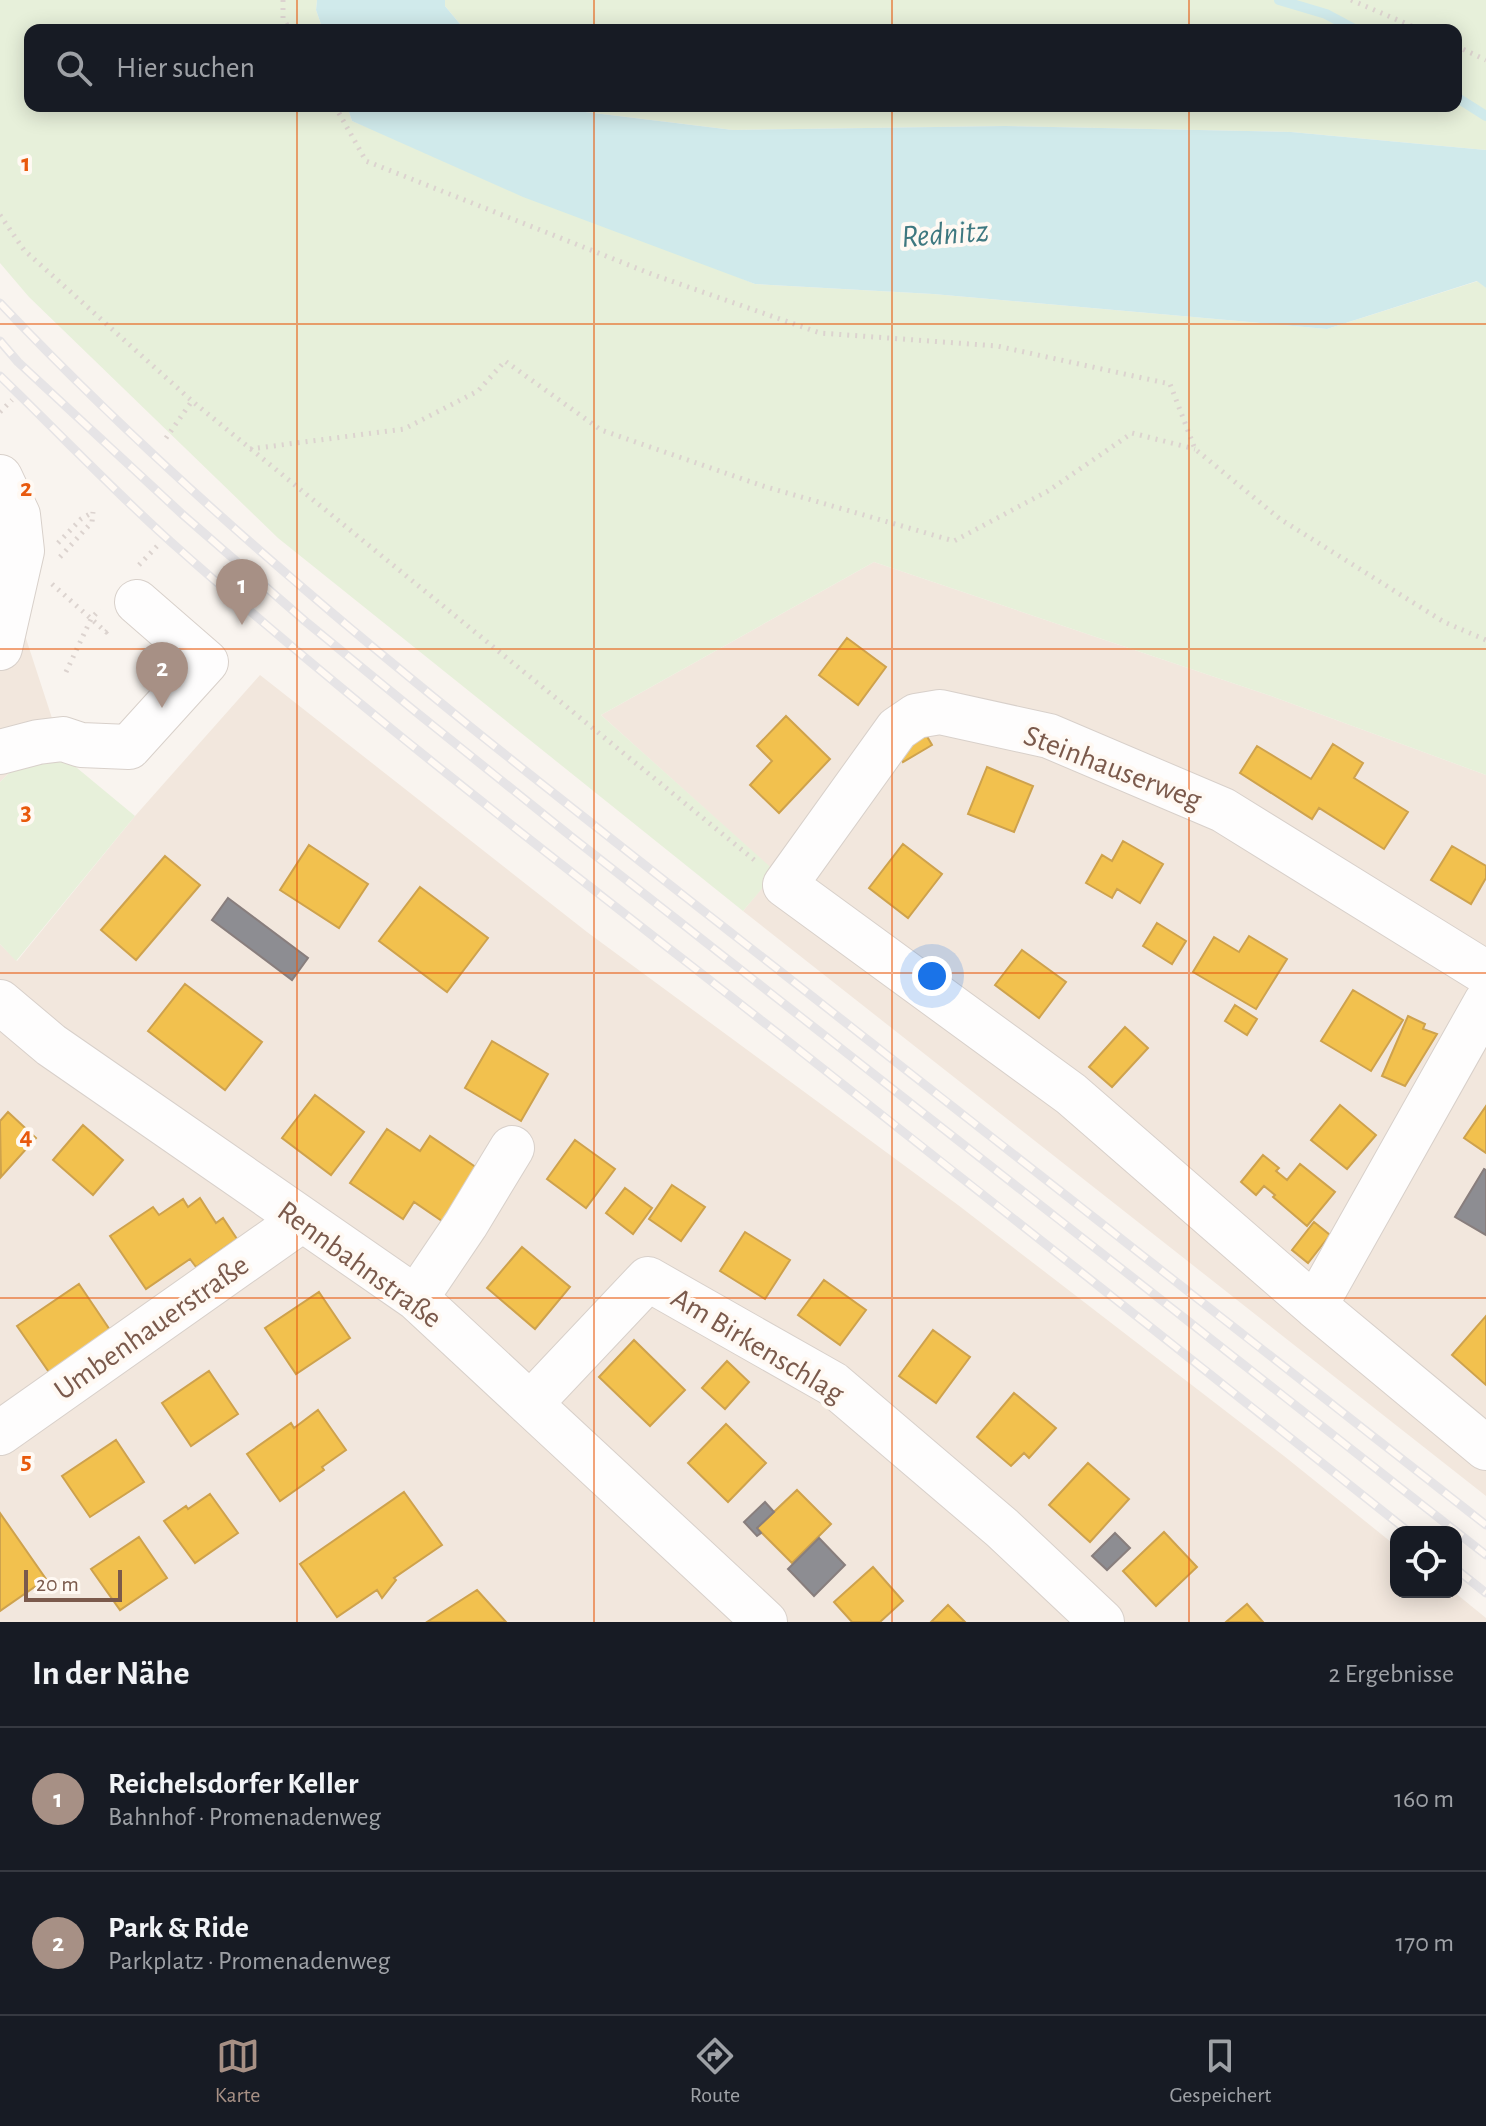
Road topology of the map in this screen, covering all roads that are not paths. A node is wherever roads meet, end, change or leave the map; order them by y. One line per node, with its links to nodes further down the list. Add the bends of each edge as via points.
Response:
1 (0, 477): 3 (street, via 18,515 22,551)
2 (137, 602): 4 (street, via 206,662 129,747 63,739)
3 (0, 648)
4 (0, 752)
5 (1486, 973): 11 (street, Steinhauserweg, via 1223,810 1049,736 940,712 916,716 897,729 785,885 1071,1094)
6 (0, 1002): 9 (street, Rennbahnstraße, via 51,1045)
7 (1486, 1002): 11 (street)
8 (512, 1148): 10 (street)
9 (302, 1220): 10 (street, Rennbahnstraße); 13 (street, Umbenhauerstraße)
10 (416, 1298): 12 (street, Rennbahnstraße)
11 (1315, 1306): 14 (street)
12 (530, 1404): 15 (street, Rennbahnstraße); 16 (street, Am Birkenschlag, via 648,1279 833,1384 1002,1528)
13 (0, 1433)
14 (1486, 1448)
15 (765, 1622)
16 (1102, 1622)

